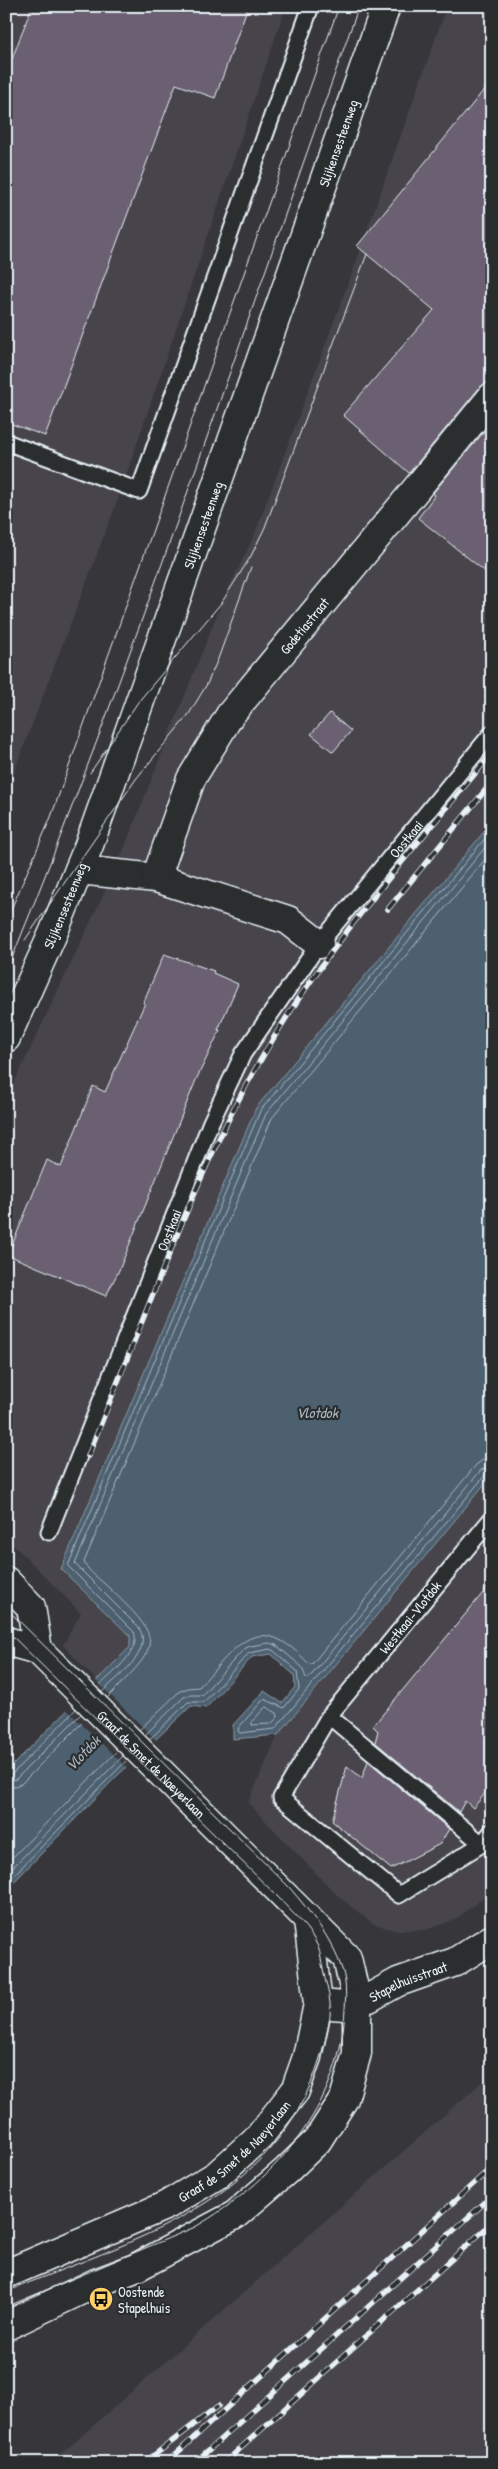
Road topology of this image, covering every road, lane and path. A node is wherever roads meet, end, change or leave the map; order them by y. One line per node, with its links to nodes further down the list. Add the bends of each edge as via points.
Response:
1 (311, 6): 4 (lane, via 139,491)
2 (386, 6): 6 (street, Slijkensesteenweg)
3 (492, 396): 7 (street, Godetiastraat, via 230,715 191,780)
4 (6, 442)
5 (492, 733): 8 (lane, Oostkaai)
6 (79, 870): 7 (street); 9 (street, Slijkensesteenweg)
7 (156, 878): 8 (street, via 288,920)
8 (320, 944): 11 (lane, Oostkaai, via 243,1054 215,1114)
9 (6, 1038)
10 (492, 1518): 15 (lane, Westkaai-Vlotdok)
11 (49, 1532)
12 (6, 1582): 14 (street, via 31,1607)
13 (6, 1641): 14 (street, Graaf de Smet de Naeyerlaan)
14 (38, 1650): 18 (street, Graaf de Smet de Naeyerlaan)
15 (329, 1716): 17 (lane); 17 (lane, Westkaai-Vlotdok, via 281,1798 400,1894)
16 (492, 1831): 17 (lane)
17 (482, 1844)
18 (308, 1920): 20 (street, Graaf de Smet de Naeyerlaan, via 348,1958); 21 (street, Graaf de Smet de Naeyerlaan)
19 (492, 1939): 20 (street, Stapelhuisstraat, via 455,1962 398,1982)
20 (358, 2001): 21 (street, Stapelhuisstraat, via 346,2006); 23 (street, Graaf de Smet de Naeyerlaan, via 357,2053 344,2099 317,2141 286,2171 235,2215 135,2268)
21 (318, 2004): 22 (street, Graaf de Smet de Naeyerlaan, via 307,2057 295,2091 259,2137 217,2175 167,2204)
22 (6, 2274)
23 (6, 2326)

